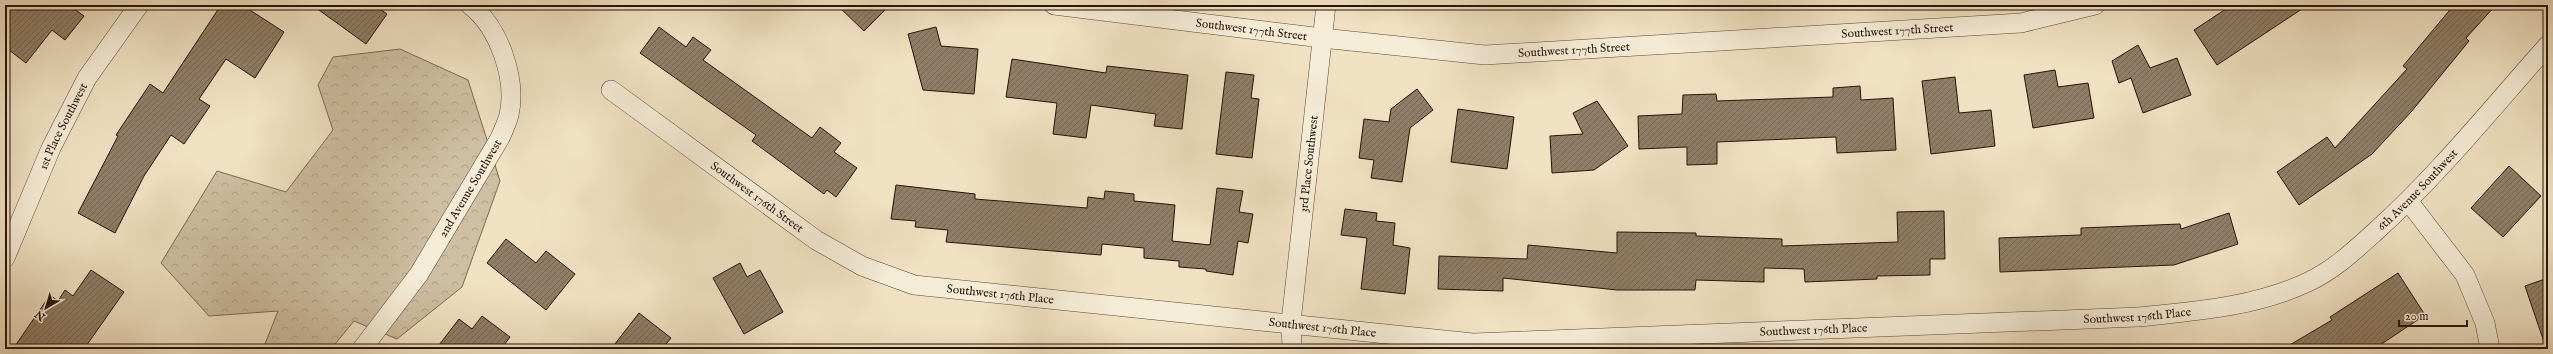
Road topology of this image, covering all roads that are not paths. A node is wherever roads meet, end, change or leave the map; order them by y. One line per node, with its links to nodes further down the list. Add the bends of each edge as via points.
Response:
1 (140, 5): 10 (street, 1st Place Southwest, via 87,78 51,148)
2 (1054, 5): 6 (street, Southwest 177th Street)
3 (1326, 5): 6 (street, 3rd Place Southwest)
4 (2095, 5): 6 (street, Southwest 177th Street, via 2021,23 1485,55)
5 (474, 9): 14 (street, 2nd Avenue Southwest, via 502,49 510,84 509,114 500,138 419,274)
6 (1322, 38): 13 (street, 3rd Place Southwest)
7 (2548, 46): 9 (street, 6th Avenue Southwest)
8 (611, 90): 11 (street, Southwest 176th Street, via 816,240 862,266)
9 (2409, 202): 12 (street, 6th Avenue Southwest, via 2348,256 2309,282); 16 (street, via 2465,275 2485,323)
10 (5, 258)
11 (914, 285): 13 (street, Southwest 176th Place)
12 (2260, 300): 13 (street, Southwest 176th Place, via 2206,310 2138,317 1473,343)
13 (1291, 322): 15 (street, 3rd Place Southwest)
14 (362, 349)
15 (1292, 349)
16 (2490, 349)

